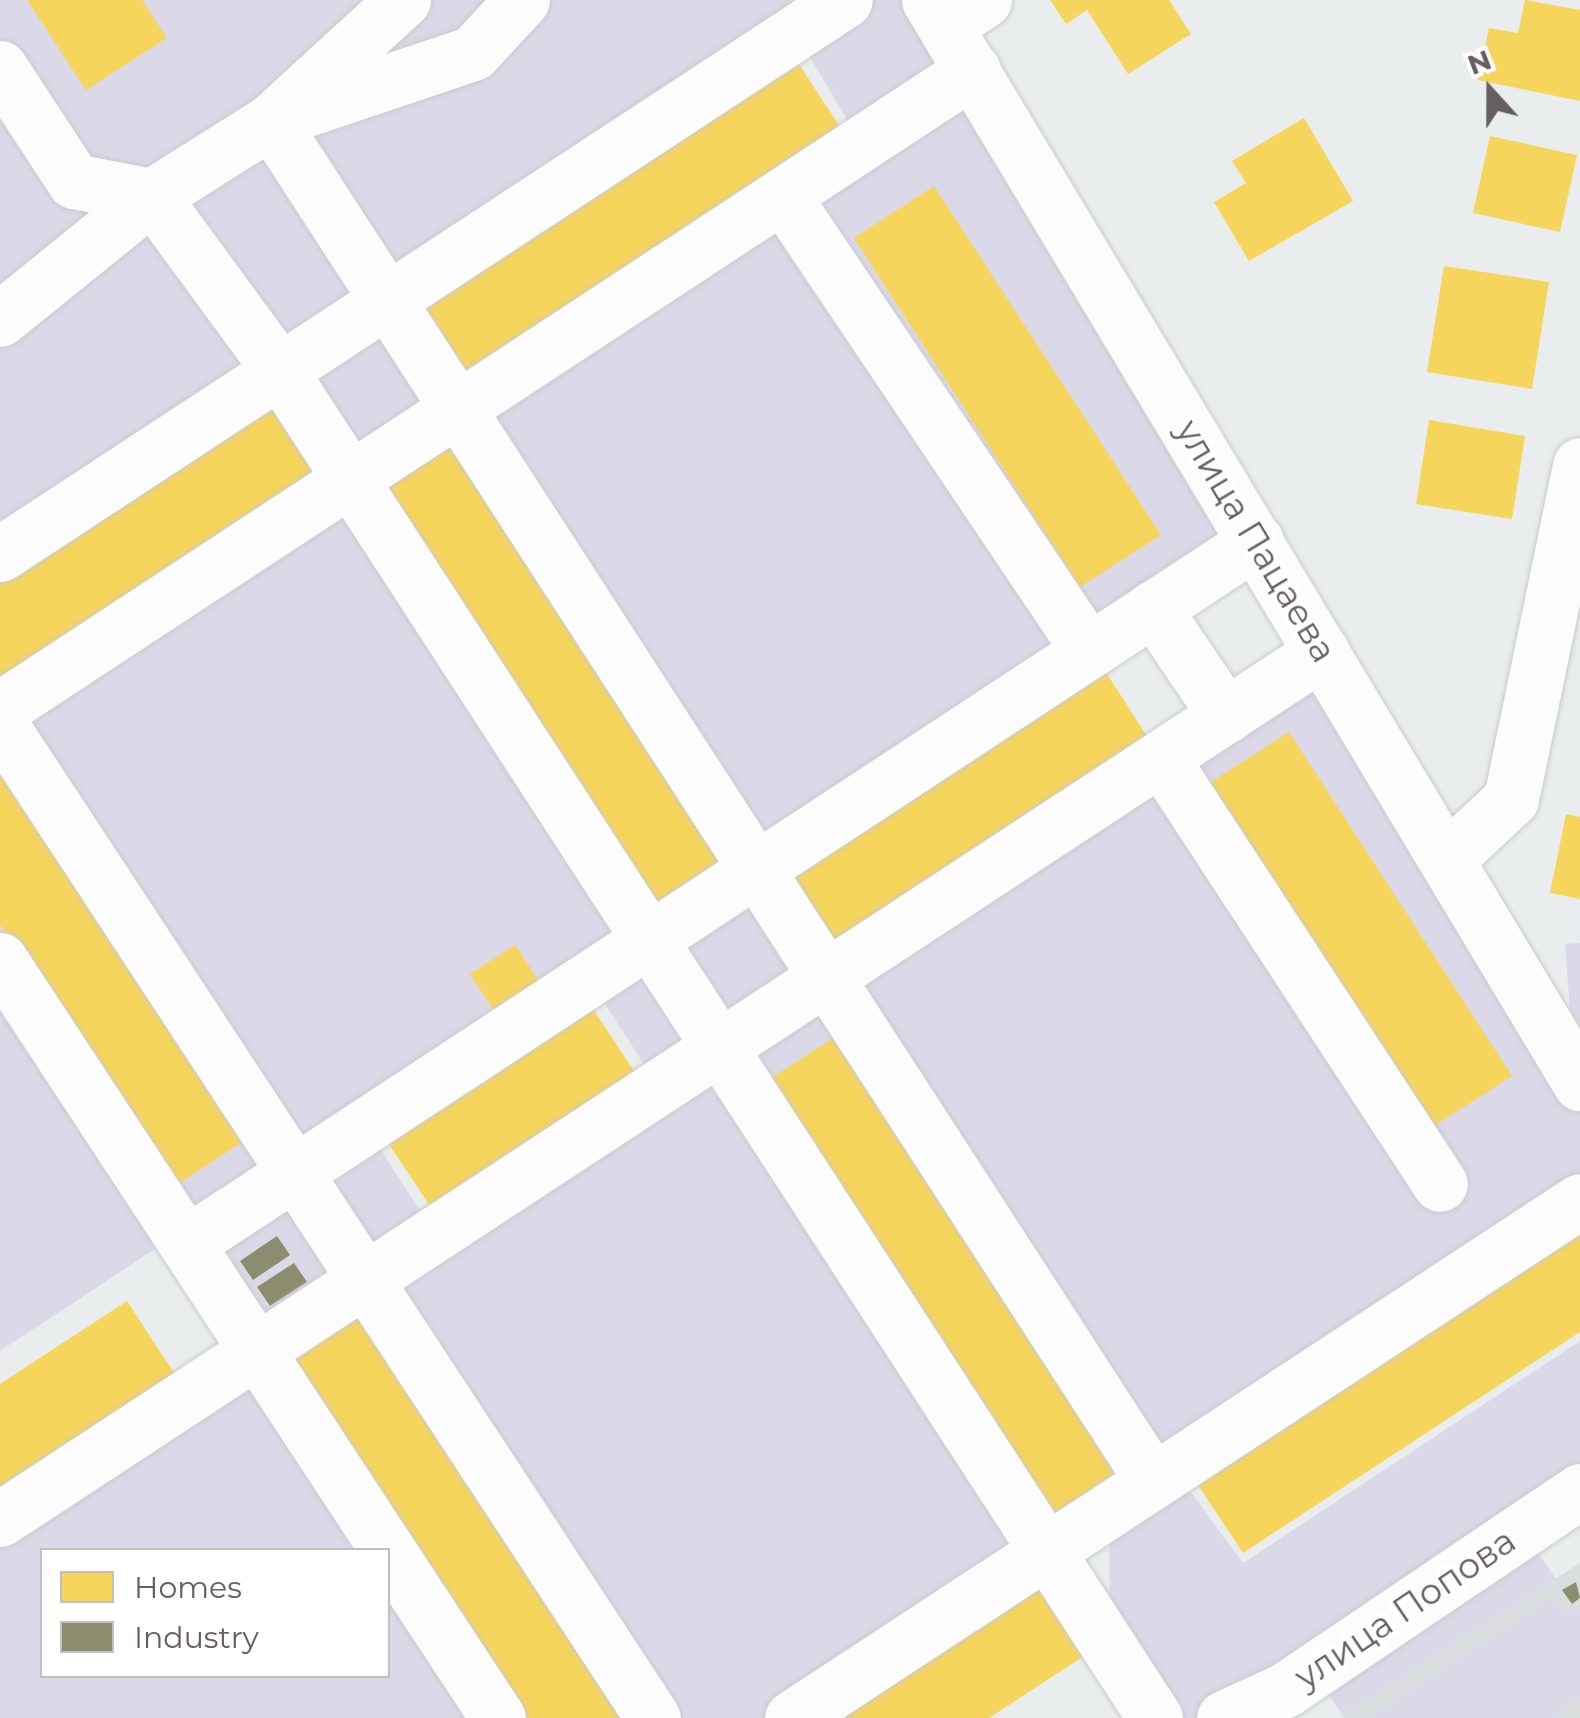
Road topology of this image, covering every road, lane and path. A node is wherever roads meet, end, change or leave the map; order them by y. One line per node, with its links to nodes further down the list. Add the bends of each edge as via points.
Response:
1 (403, 0): 6 (street)
2 (522, 0): 6 (street, via 473,53)
3 (846, 0): 9 (street)
4 (958, 24): 8 (street); 15 (street, улица Пацаева)
5 (0, 68): 7 (street, via 74,181)
6 (271, 121): 7 (street); 9 (street)
7 (152, 196): 10 (street); 11 (street)
8 (782, 196): 12 (street); 18 (street)
9 (386, 301): 11 (street); 12 (street)
10 (0, 319)
11 (280, 371): 14 (street); 16 (street)
12 (455, 411): 14 (street); 25 (street)
13 (1580, 465): 24 (street, via 1511,799)
14 (349, 480): 20 (street); 26 (street)
15 (1256, 541): 17 (street); 19 (street, улица Пацаева)
16 (0, 554)
17 (1153, 608): 18 (street); 21 (street)
18 (1089, 651): 25 (street)
19 (1322, 652): 21 (street); 24 (street, улица Пацаева)
20 (0, 709)
21 (1226, 716): 23 (street)
22 (0, 724): 31 (street)
23 (1162, 758): 28 (street); 32 (street)
24 (1448, 858): 30 (street, улица Пацаева)
25 (756, 870): 26 (street); 28 (street)
26 (650, 939): 29 (street); 31 (street)
27 (0, 960): 34 (street)
28 (828, 977): 29 (street); 37 (street)
29 (722, 1047): 35 (street); 41 (street)
30 (1580, 1083)
31 (296, 1171): 34 (street); 35 (street)
32 (1440, 1184)
33 (1580, 1200): 37 (street)
34 (187, 1242): 36 (street)
35 (367, 1279): 36 (street); 44 (street)
36 (258, 1350): 39 (street); 40 (street)
37 (1153, 1481): 41 (street)
38 (1572, 1512): 47 (street, улица Попова, via 1284,1690)
39 (0, 1520)
40 (387, 1548)
41 (1047, 1550): 45 (street); 46 (street)
42 (390, 1552): 43 (street)
43 (498, 1718)
44 (654, 1718)
45 (792, 1718)
46 (1156, 1718)
47 (1224, 1718)

